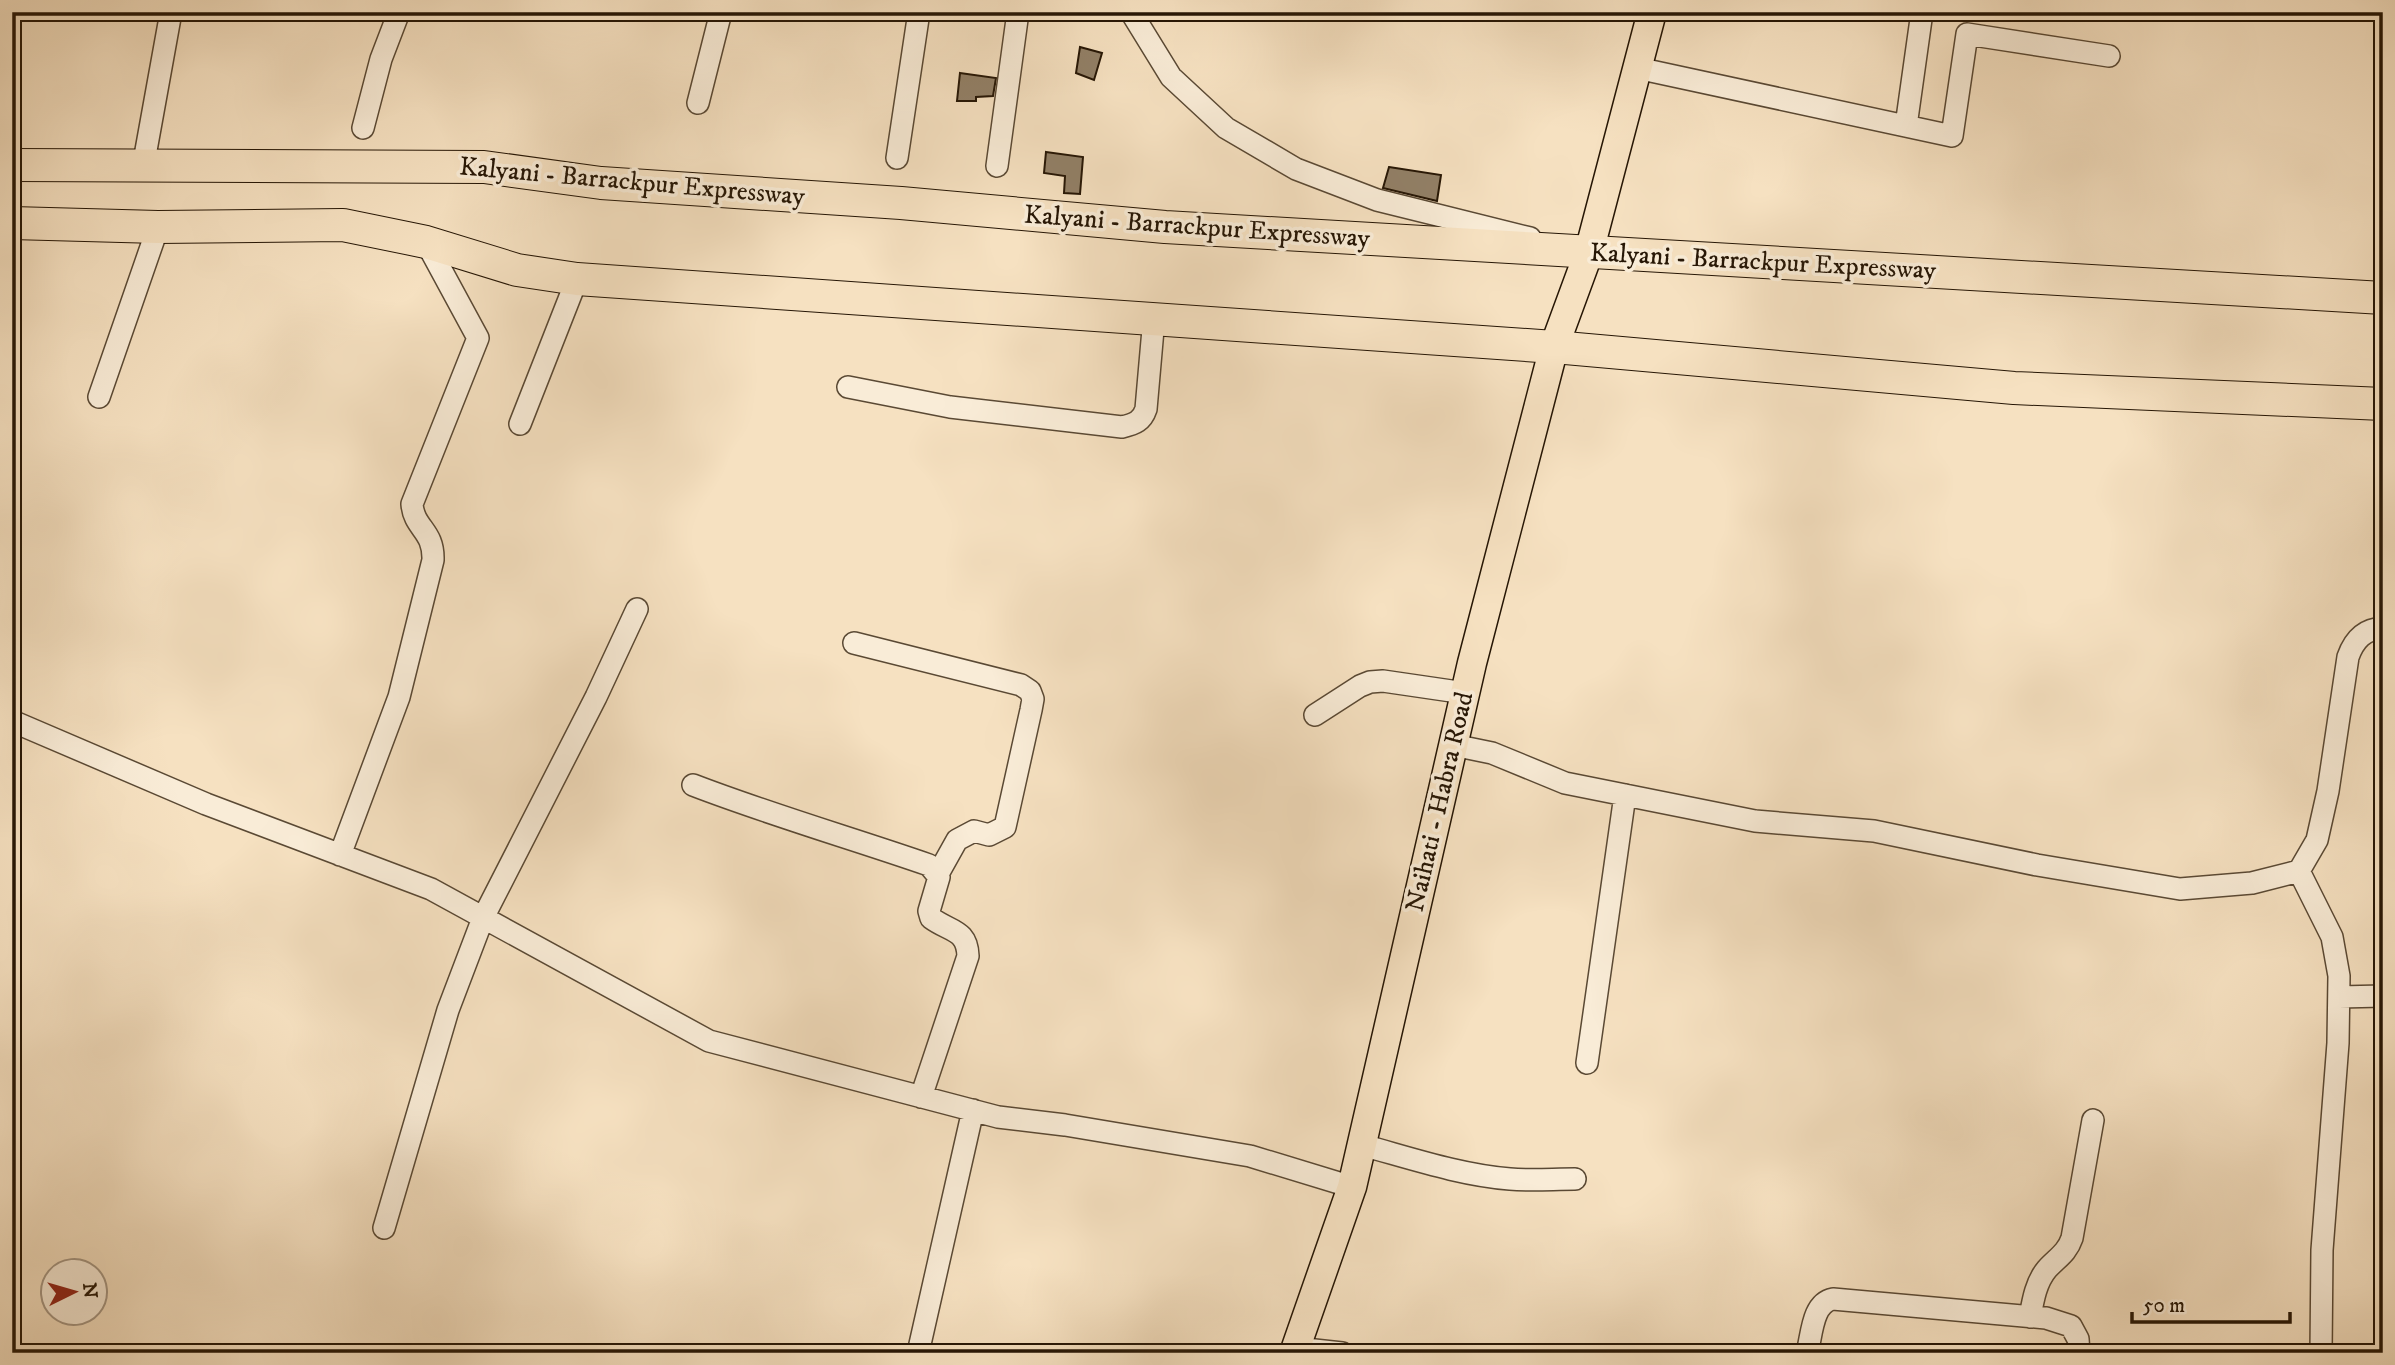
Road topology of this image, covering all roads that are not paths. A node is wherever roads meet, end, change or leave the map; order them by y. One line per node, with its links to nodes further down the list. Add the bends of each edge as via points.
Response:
1 (171, 12): 17 (street)
2 (399, 12): 13 (street)
3 (721, 12): 11 (street)
4 (919, 12): 14 (street)
5 (1018, 12): 16 (street)
6 (1131, 12): 21 (street, via 1171,77 1226,128 1296,169 1377,200)
7 (1652, 12): 10 (main road, Naihati - Habra Road)
8 (1922, 12): 12 (street)
9 (2109, 56): 12 (street, via 1967,34 1952,136)
10 (1637, 68): 12 (street); 21 (main road, Naihati - Habra Road)
11 (698, 103)
12 (1906, 125)
13 (363, 128)
14 (897, 158)
15 (12, 165): 17 (highway, Kalyani - Barrackpur Expressway)
16 (997, 166)
17 (143, 167): 21 (highway, Kalyani - Barrackpur Expressway, via 484,167 601,183 1165,227)
18 (12, 223): 19 (highway)
19 (158, 227): 20 (highway, via 343,225); 27 (street)
20 (426, 242): 22 (highway, via 517,270); 39 (street, via 478,338 412,505 415,519 431,540 433,560 399,697)
21 (1589, 253): 23 (highway, Kalyani - Barrackpur Expressway); 25 (main road, Naihati - Habra Road)
22 (577, 279): 24 (highway); 29 (street)
23 (2383, 298)
24 (1154, 318): 25 (highway); 26 (street, via 1146,408 1143,418 1122,427 950,407)
25 (1555, 347): 28 (highway, via 2014,388); 33 (main road, Naihati - Habra Road)
26 (848, 387)
27 (99, 397)
28 (2383, 404)
29 (520, 424)
30 (637, 608): 42 (street)
31 (2383, 628): 40 (street, via 2363,634 2353,643 2323,816 2317,840)
32 (854, 643): 41 (street, via 1021,685 1033,699 1005,827 989,835 974,831 957,840)
33 (1465, 693): 34 (street, via 1370,682); 36 (main road, Naihati - Habra Road)
34 (1315, 715)
35 (12, 721): 39 (street)
36 (1453, 745): 38 (street, via 1492,752 1565,783); 49 (main road, Naihati - Habra Road)
37 (693, 785): 41 (street, via 929,865)
38 (1625, 795): 40 (street, via 1755,821 1874,831 2179,889 2252,883); 45 (street)
39 (340, 855): 42 (street, via 430,889)
40 (2299, 871): 43 (street, via 2332,937)
41 (938, 874): 46 (street, via 930,918 962,935 968,956)
42 (483, 918): 46 (street, via 709,1041); 52 (street, via 448,1010)
43 (2339, 996): 44 (street); 59 (street, via 2322,1250)
44 (2383, 996)
45 (1587, 1063)
46 (921, 1097): 47 (street)
47 (974, 1110): 51 (street, via 1250,1156); 55 (street)
48 (2093, 1120): 53 (street, via 2072,1238 2036,1288)
49 (1362, 1145): 50 (street, via 1491,1177); 51 (main road, Naihati - Habra Road)
50 (1575, 1179)
51 (1352, 1187): 54 (main road, Naihati - Habra Road)
52 (384, 1228)
53 (2030, 1317): 57 (street, via 1833,1299 1818,1309); 58 (street, via 2071,1326)
54 (1295, 1350): 56 (street)
55 (918, 1353)
56 (1342, 1353)
57 (1807, 1353)
58 (2079, 1353)
59 (2321, 1353)

